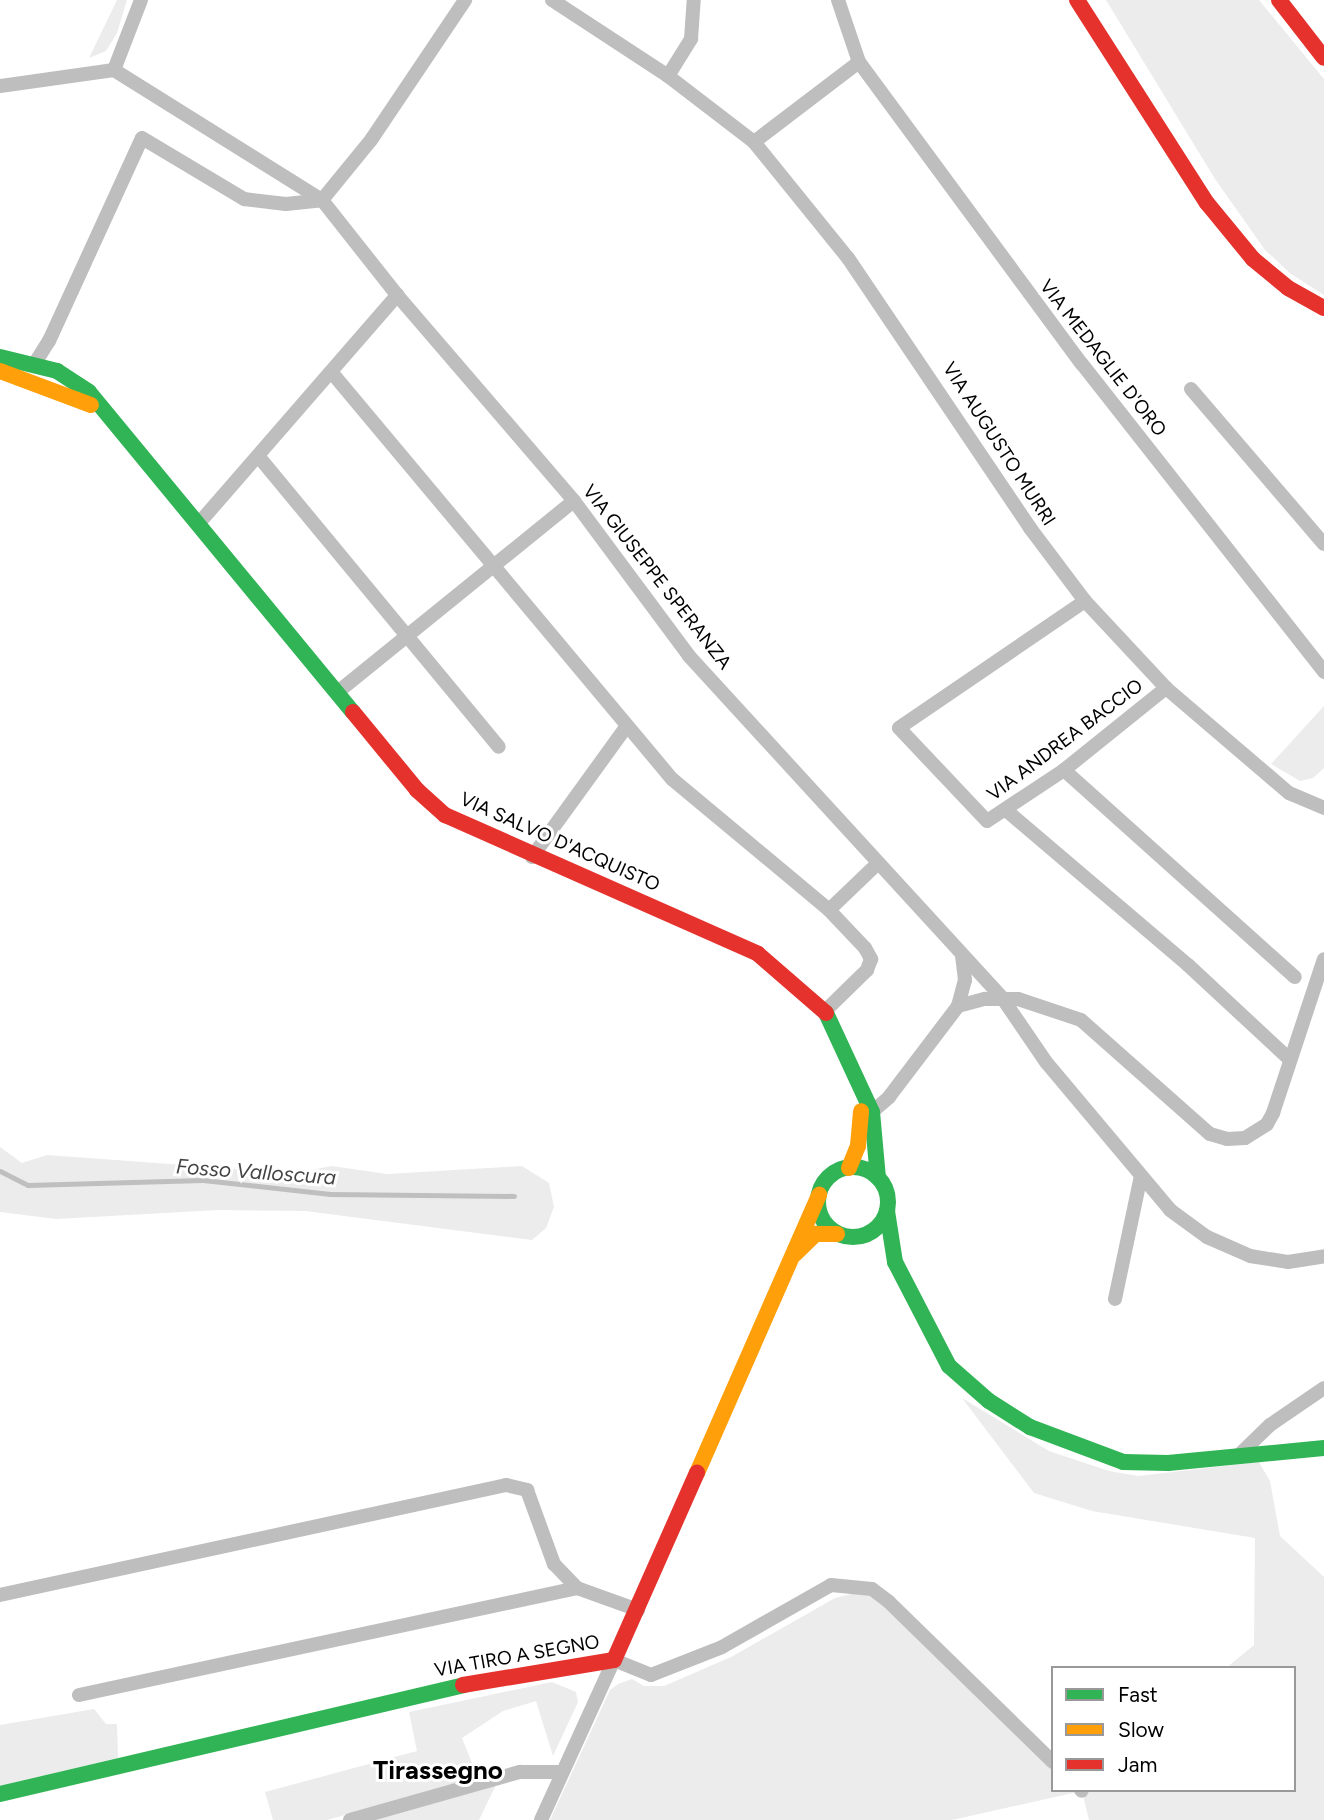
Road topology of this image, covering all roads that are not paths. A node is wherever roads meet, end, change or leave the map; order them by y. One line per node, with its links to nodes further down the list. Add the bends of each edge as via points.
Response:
1 (141, 0): 10 (street)
2 (465, 0): 14 (street, via 371,140)
3 (552, 0): 11 (street, VIA AUGUSTO MURRI)
4 (694, 0): 11 (street, via 691,39)
5 (838, 0): 9 (street, VIA MEDAGLIE D'ORO)
6 (1077, 0): 16 (main road, via 1207,202 1252,259)
7 (1279, 0): 8 (main road)
8 (1324, 58)
9 (859, 62): 13 (street); 30 (street, VIA MEDAGLIE D'ORO, via 1082,364)
10 (114, 70): 12 (street); 14 (street, VIA GIUSEPPE SPERANZA)
11 (668, 76): 13 (street, VIA AUGUSTO MURRI)
12 (0, 86)
13 (754, 142): 28 (street, VIA AUGUSTO MURRI, via 848,258 1030,528)
14 (322, 200): 15 (street, VIA GIUSEPPE SPERANZA); 18 (street, via 286,204 244,199 142,138 49,341)
15 (397, 295): 20 (street); 24 (street, VIA GIUSEPPE SPERANZA)
16 (1324, 308)
17 (0, 357): 18 (main road, VIA SALVO D'ACQUISTO)
18 (34, 363): 23 (main road, VIA SALVO D'ACQUISTO, via 68,376 89,392)
19 (0, 371): 23 (main road, VIA SALVO D'ACQUISTO, via 91,405)
20 (333, 374): 22 (street); 27 (street)
21 (1191, 389): 26 (street)
22 (259, 457): 25 (street); 29 (street)
23 (161, 478): 25 (main road, VIA SALVO D'ACQUISTO)
24 (574, 500): 27 (street); 39 (street, VIA GIUSEPPE SPERANZA, via 690,656)
25 (200, 522): 32 (main road, VIA SALVO D'ACQUISTO)
26 (1324, 544)
27 (492, 565): 29 (street); 33 (street)
28 (1086, 601): 31 (street, VIA AUGUSTO MURRI); 37 (street, VIA ANDREA BACCIO, via 899,728 987,821)
29 (405, 634): 32 (street); 34 (street)
30 (1324, 672)
31 (1166, 688): 35 (street, VIA ANDREA BACCIO); 36 (street, VIA AUGUSTO MURRI, via 1289,793)
32 (339, 691): 38 (main road, VIA SALVO D'ACQUISTO, via 417,790 445,815)
33 (626, 727): 38 (street); 40 (street, via 672,779)
34 (499, 747)
35 (1064, 769): 37 (street, VIA ANDREA BACCIO); 43 (street)
36 (1324, 808)
37 (1007, 811): 47 (street, via 1188,965)
38 (532, 857): 46 (main road, VIA SALVO D'ACQUISTO, via 758,954)
39 (878, 863): 40 (street); 41 (street, VIA GIUSEPPE SPERANZA)
40 (829, 910): 46 (street, via 871,959 867,970)
41 (962, 956): 44 (street, VIA GIUSEPPE SPERANZA); 45 (street, via 965,980)
42 (1324, 959): 47 (street)
43 (1295, 977)
44 (1003, 999): 45 (street); 47 (street, via 1037,1002 1081,1020 1195,1122 1227,1139 1245,1138 1267,1124); 52 (street, VIA GIUSEPPE SPERANZA)
45 (958, 1006): 49 (street)
46 (825, 1011): 48 (main road, VIA SALVO D'ACQUISTO)
47 (1289, 1059)
48 (856, 1080): 49 (main road); 50 (main road, via 863,1125)
49 (872, 1112): 51 (main road)
50 (849, 1168): 51 (main road, via 865,1169); 53 (main road, via 831,1175)
51 (878, 1178): 54 (main road, via 887,1194)
52 (1140, 1180): 57 (street, VIA GIUSEPPE SPERANZA, via 1207,1237 1250,1256 1288,1262); 60 (street)
53 (819, 1195): 55 (main road, via 820,1214); 58 (main road, VIA TIRO A SEGNO)
54 (887, 1211): 56 (main road, via 876,1229); 59 (main road)
55 (837, 1234): 56 (main road); 58 (main road, VIA TIRO A SEGNO, via 816,1234)
56 (856, 1237): 59 (main road)
57 (1324, 1256)
58 (791, 1258): 68 (main road, VIA TIRO A SEGNO)
59 (894, 1262): 65 (main road, via 923,1324 950,1366 989,1401 1030,1427 1123,1462 1168,1463)
60 (1115, 1299)
61 (1324, 1388): 65 (street, via 1270,1425)
62 (1324, 1437): 63 (main road)
63 (1306, 1447): 64 (main road); 65 (main road)
64 (1324, 1448)
65 (1239, 1455)
66 (577, 1588): 67 (street, via 554,1564 527,1490 506,1485); 68 (street); 70 (street)
67 (0, 1595)
68 (638, 1609): 69 (main road, VIA TIRO A SEGNO)
69 (614, 1660): 71 (street, via 652,1675 722,1647 831,1586 872,1590); 72 (street); 73 (main road, VIA TIRO A SEGNO, via 442,1689)
70 (79, 1695)
71 (1051, 1760)
72 (562, 1772): 74 (street, via 520,1772); 75 (street)
73 (0, 1794)
74 (350, 1820)
75 (541, 1820)

